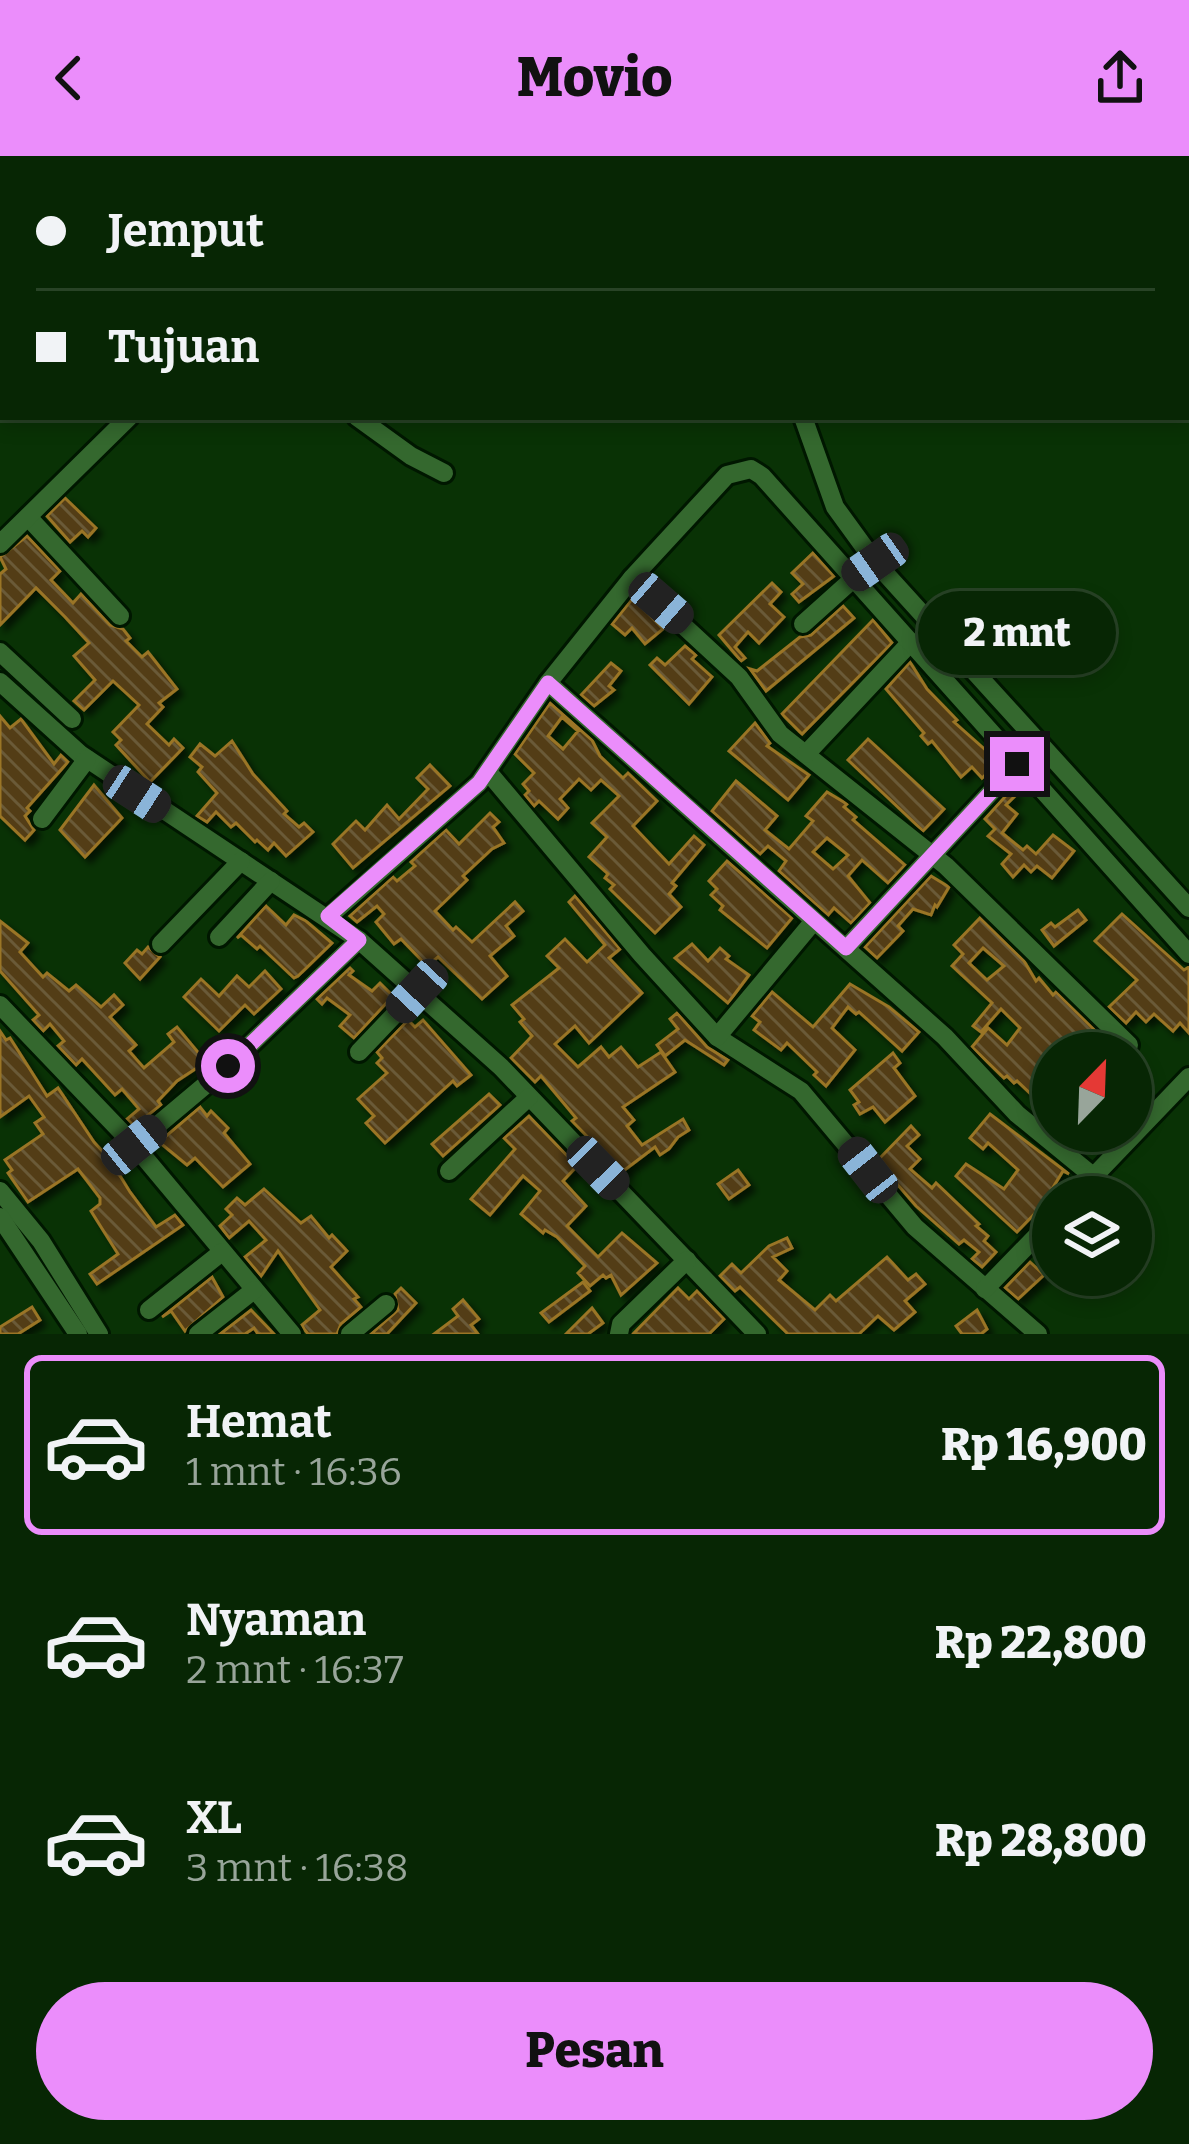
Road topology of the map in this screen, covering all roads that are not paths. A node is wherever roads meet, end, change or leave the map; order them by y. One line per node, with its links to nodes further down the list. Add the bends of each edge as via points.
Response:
1 (126, 420): 5 (street)
2 (361, 420): 4 (street)
3 (804, 420): 7 (street, via 835,507)
4 (444, 473)
5 (28, 517): 6 (street); 10 (street)
6 (0, 544)
7 (875, 562): 8 (street); 27 (street)
8 (854, 577): 9 (street, via 751,469 727,475); 11 (street); 12 (street)
9 (632, 578): 15 (street); 19 (street, via 723,660 780,734)
10 (120, 616)
11 (802, 624)
12 (911, 642): 19 (street); 21 (street)
13 (3, 662): 16 (street)
14 (0, 682): 18 (street)
15 (548, 683): 22 (street); 29 (street)
16 (54, 702): 17 (street); 18 (street)
17 (72, 718)
18 (40, 719): 20 (street)
19 (806, 754): 24 (street)
20 (88, 759): 23 (street); 25 (street)
21 (1017, 764): 24 (street); 34 (street)
22 (489, 772): 28 (street); 38 (street)
23 (42, 820)
24 (929, 856): 33 (street); 37 (street)
25 (241, 861): 26 (street); 32 (street)
26 (272, 881): 28 (street); 30 (street)
27 (1189, 908)
28 (328, 916): 31 (street)
29 (813, 922): 33 (street); 38 (street)
30 (219, 937)
31 (359, 940): 35 (street); 42 (street)
32 (160, 944)
33 (846, 948): 44 (street)
34 (1189, 954)
35 (417, 991): 39 (street); 41 (street)
36 (0, 1005): 42 (street)
37 (1116, 1032)
38 (717, 1037): 51 (street, via 801,1091 915,1226)
39 (359, 1052)
40 (1189, 1078): 45 (street)
41 (530, 1097): 43 (street); 50 (street)
42 (134, 1145): 49 (street)
43 (449, 1171)
44 (1093, 1176)
45 (1095, 1176)
46 (0, 1190): 56 (street)
47 (0, 1217): 55 (street)
48 (1032, 1241): 51 (street)
49 (222, 1252): 52 (street); 54 (street)
50 (687, 1260): 60 (street); 61 (street)
51 (985, 1289): 62 (street)
52 (254, 1290): 57 (street); 58 (street)
53 (386, 1304): 59 (street)
54 (149, 1310)
55 (78, 1334)
56 (99, 1334)
57 (198, 1334)
58 (291, 1334)
59 (350, 1334)
60 (619, 1334)
61 (758, 1334)
62 (1038, 1334)

